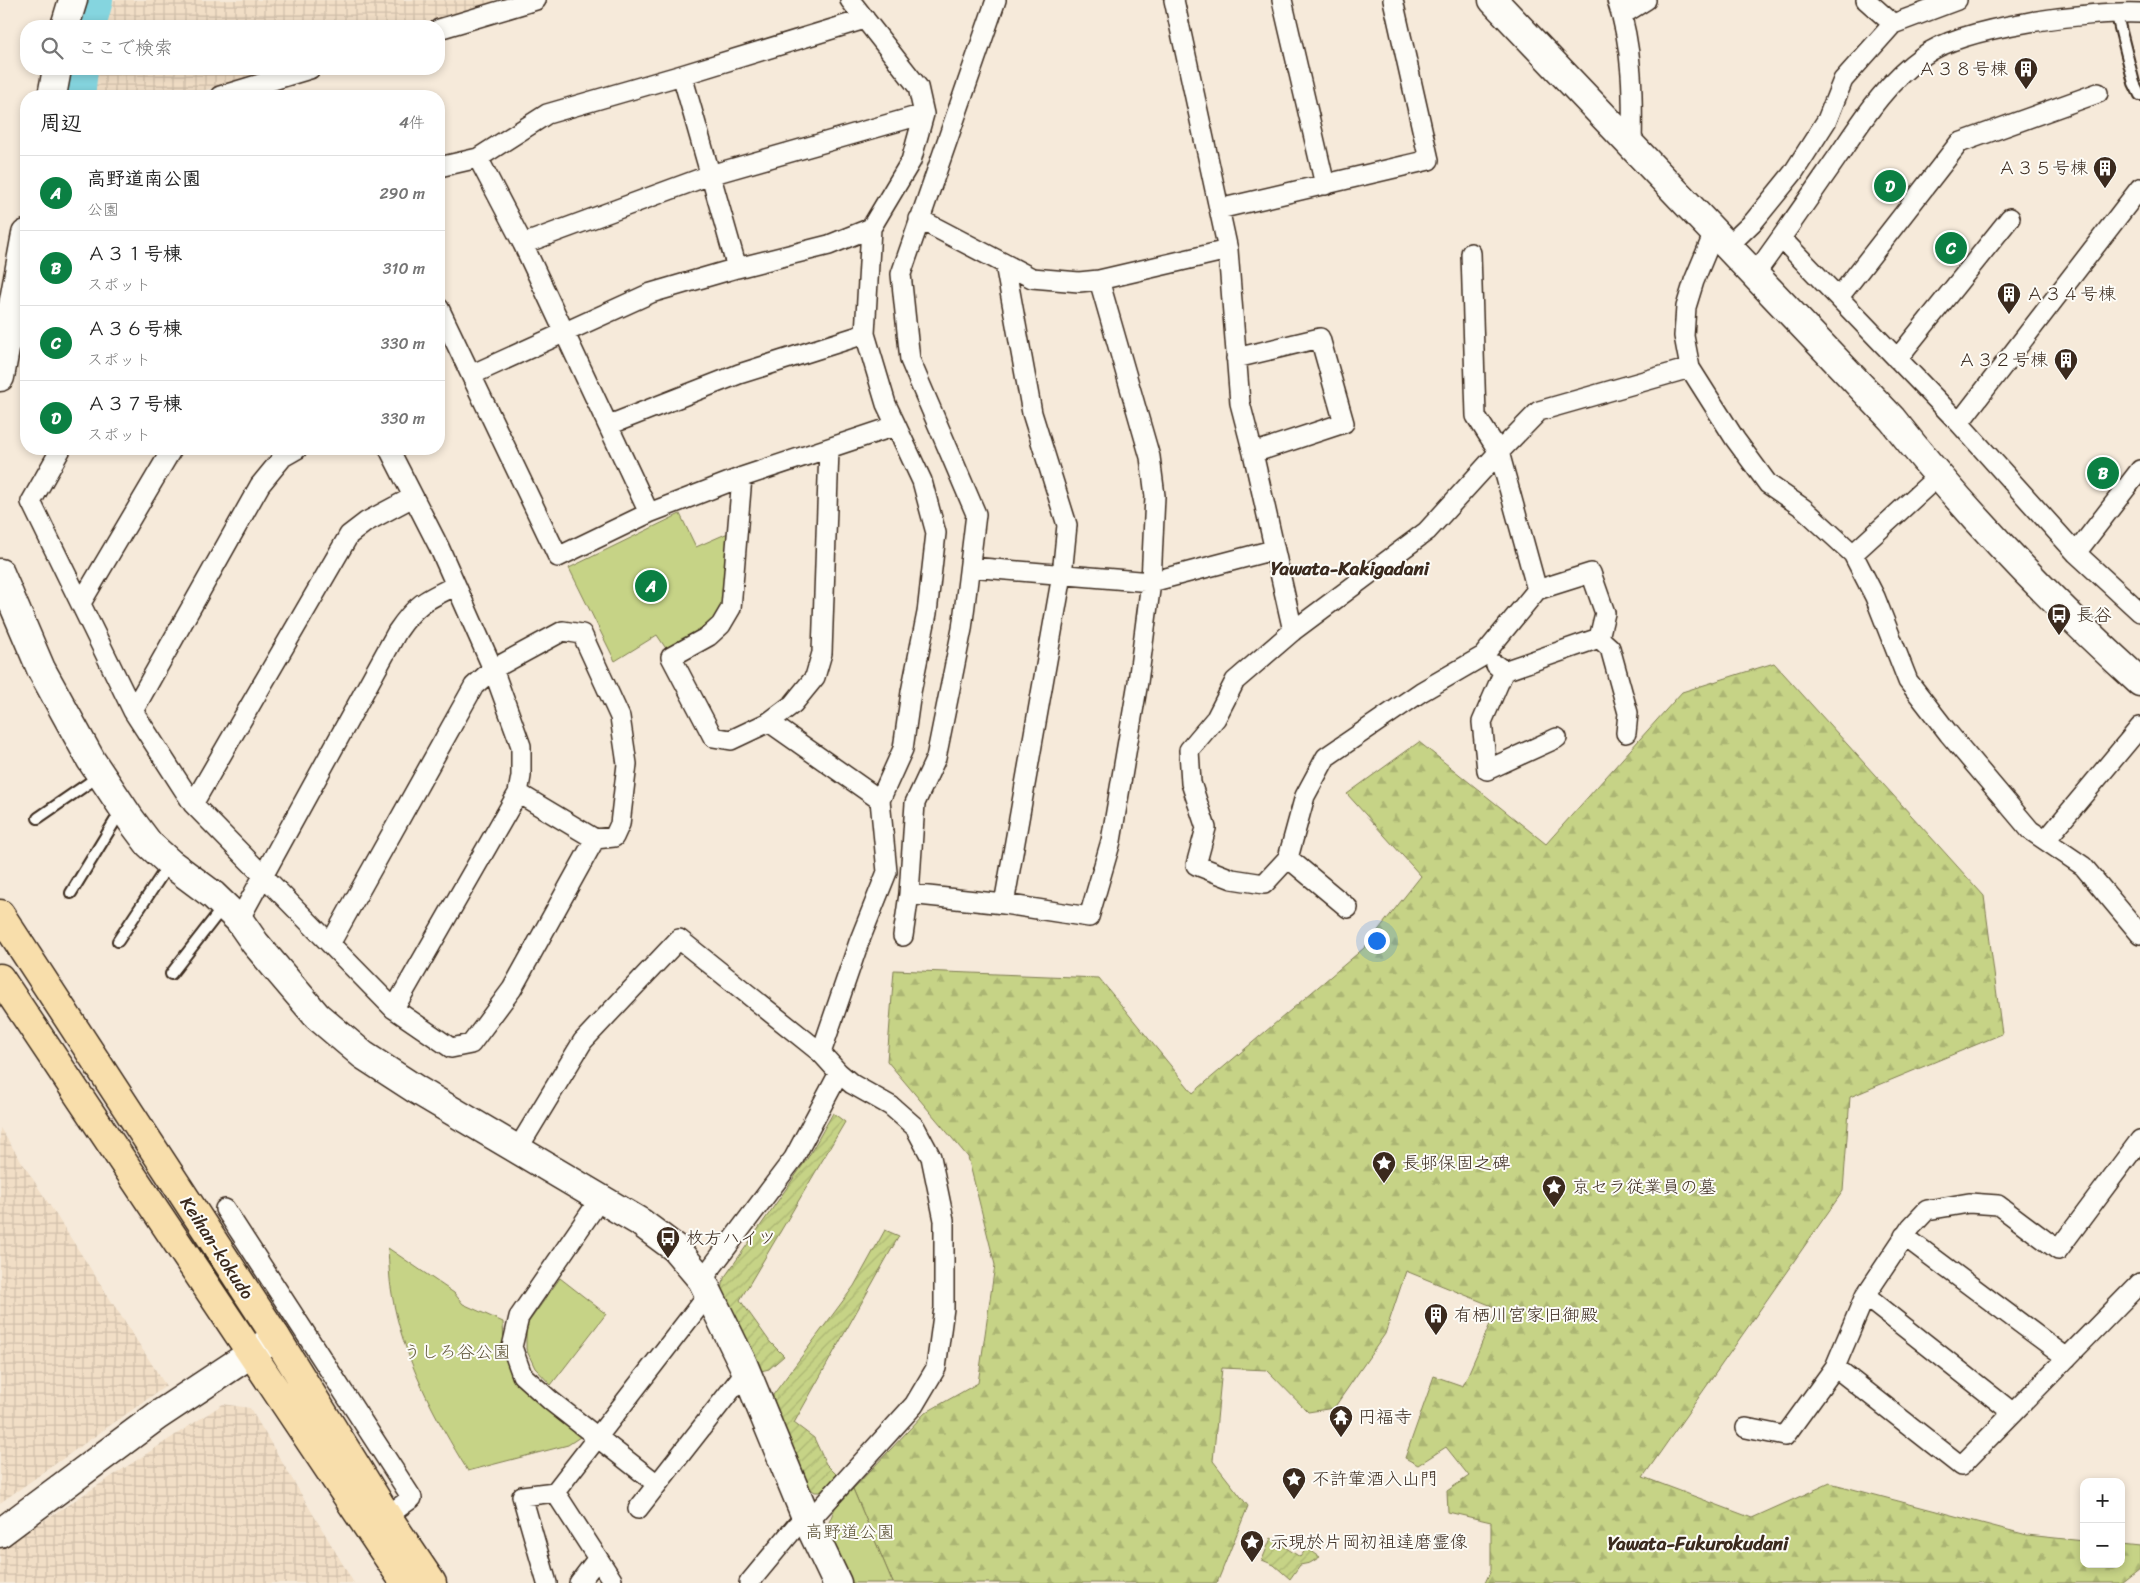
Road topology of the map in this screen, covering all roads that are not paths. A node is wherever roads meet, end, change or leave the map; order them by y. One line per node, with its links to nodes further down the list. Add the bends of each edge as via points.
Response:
1 (73, 0): 16 (street)
2 (850, 0): 15 (street)
3 (996, 0): 35 (street)
4 (1174, 0): 33 (street)
5 (1282, 0): 31 (street)
6 (1393, 0): 31 (street, via 1428,160)
7 (1493, 0): 27 (street)
8 (1646, 0): 12 (street)
9 (1866, 0): 17 (street)
10 (1956, 0): 17 (street)
11 (524, 2): 18 (street)
12 (1620, 7): 27 (street, via 1633,81)
13 (2116, 12): 14 (street); 25 (lane); 37 (street, via 1983,32 1957,38 1924,55 1880,94)
14 (2140, 13)
15 (865, 19): 21 (street); 26 (street, via 918,86)
16 (68, 20)
17 (1893, 24): 38 (street, via 1843,80 1827,120 1793,173 1754,221)
18 (445, 27)
19 (56, 75): 22 (street)
20 (290, 75): 23 (street)
21 (682, 75): 28 (street, via 547,114); 30 (street)
22 (53, 90)
23 (240, 90)
24 (2098, 93): 46 (street, via 1959,143)
25 (2140, 95)
26 (924, 114): 30 (street); 36 (street, via 910,161)
27 (1632, 146): 38 (street)
28 (478, 158): 29 (street); 39 (street)
29 (445, 166)
30 (710, 175): 39 (street); 43 (street)
31 (1325, 184): 33 (street)
32 (2140, 188): 57 (street)
33 (1219, 209): 40 (street)
34 (2010, 218): 53 (street)
35 (919, 220): 42 (street); 75 (street, via 901,274 910,360 976,514)
36 (871, 228): 43 (street, via 829,245); 51 (street)
37 (1782, 238): 44 (street); 46 (street)
38 (1721, 239): 44 (street); 54 (street, via 1694,281 1686,307 1684,336)
39 (523, 244): 50 (street)
40 (1228, 250): 45 (street); 52 (street)
41 (1471, 253): 61 (street, via 1476,416)
42 (1005, 264): 45 (street, via 1032,278 1079,282); 77 (street, via 1032,413 1067,524)
43 (737, 268): 50 (street, via 651,293)
44 (1755, 274): 68 (street, via 1892,420)
45 (1099, 280): 78 (street, via 1150,457 1155,496)
46 (1839, 297): 53 (street)
47 (20, 305): 49 (street)
48 (445, 321): 55 (street)
49 (18, 329): 56 (street)
50 (563, 332): 55 (street); 58 (street)
51 (866, 334): 58 (street, via 739,374); 59 (street)
52 (1236, 358): 62 (street, via 1240,403); 62 (street, via 1320,338 1344,423)
53 (1898, 359): 57 (street)
54 (1690, 368): 61 (street, via 1539,411); 74 (street, via 1768,484 1803,508)
55 (471, 375): 71 (street, via 558,557)
56 (0, 377)
57 (1959, 423): 73 (street)
58 (609, 424): 71 (street)
59 (895, 426): 60 (street); 96 (street, via 922,481 936,533 928,612 903,749)
60 (829, 449): 69 (street); 90 (street, via 822,653 815,677 793,704)
61 (1499, 452): 80 (street); 83 (street, via 1427,531)
62 (1253, 453): 72 (street)
63 (58, 455): 81 (street, via 31,502)
64 (168, 455): 81 (street)
65 (286, 455): 89 (street, via 260,485)
66 (392, 455): 70 (street)
67 (2140, 470): 73 (street)
68 (1937, 476): 74 (street); 88 (street, via 2069,617)
69 (742, 477): 71 (street); 90 (street, via 731,608 721,625 709,636 671,657 713,737 731,740)
70 (414, 497): 79 (street); 97 (street, via 366,522 349,535)
71 (649, 513)
72 (1273, 550): 78 (street); 83 (street)
73 (2076, 553): 82 (street)
74 (1853, 554): 101 (street, via 1875,597 1908,681 2030,830)
75 (970, 567): 77 (street); 106 (street, via 962,629 936,758 915,803)
76 (0, 573): 94 (street, via 41,669)
77 (1062, 575): 78 (street); 107 (street)
78 (1151, 582): 107 (street, via 1138,682 1110,841 1089,917)
79 (455, 586): 86 (street); 104 (street, via 427,599 411,611 397,632)
80 (1538, 590): 84 (street, via 1591,573 1605,613); 85 (street)
81 (81, 603): 89 (street)
82 (2140, 611)
83 (1292, 631): 102 (street, via 1234,681 1216,718 1189,750 1191,783 1206,828 1196,865 1232,879 1264,884)
84 (1599, 638): 87 (street); 92 (street, via 1610,648 1628,714)
85 (1483, 656): 87 (street); 102 (street, via 1421,692 1326,757 1305,796)
86 (493, 669): 95 (street, via 521,746); 100 (street, via 563,631 582,634 620,717 627,764 620,824 614,837); 114 (street, via 474,686)
87 (1504, 671): 93 (street, via 1482,722 1488,770)
88 (2140, 682)
89 (133, 711): 97 (street)
90 (769, 722): 96 (street)
91 (2140, 727): 101 (street)
92 (1626, 733)
93 (1557, 738)
94 (101, 775): 98 (street); 99 (lane)
95 (518, 793): 100 (street); 117 (street)
96 (880, 800): 118 (street, via 887,872)
97 (193, 804): 104 (street)
98 (123, 808): 103 (street, via 149,844); 105 (lane)
99 (38, 818)
100 (595, 839): 117 (street, via 512,989 471,1044 451,1048)
101 (2046, 840): 111 (street, via 2083,866)
102 (1288, 858): 108 (street)
103 (170, 863): 109 (street); 113 (lane)
104 (264, 877): 109 (street); 114 (street)
105 (71, 893)
106 (909, 894): 107 (street); 112 (street)
107 (1004, 904)
108 (1348, 908)
109 (232, 913): 115 (lane); 121 (street, via 290,986 339,1036 417,1090)
110 (0, 914): 128 (highway, Keihan-kokudo)
111 (2140, 934)
112 (903, 936)
113 (118, 941)
114 (330, 944): 117 (street)
115 (171, 974)
116 (0, 978): 129 (highway, Keihan-kokudo)
117 (394, 1009)
118 (821, 1053): 119 (street); 121 (street, via 679,938 583,1042)
119 (839, 1073): 126 (street, via 794,1158); 140 (street, via 890,1106 915,1127 931,1157 944,1220 944,1308 936,1368 914,1405)
120 (2140, 1140): 124 (street, via 2058,1250 1998,1205 1969,1203 1927,1210)
121 (517, 1150): 122 (street)
122 (600, 1199): 126 (street, via 640,1222 675,1248); 135 (street, via 519,1317 512,1347 522,1375)
123 (225, 1209): 139 (street, via 412,1498)
124 (1904, 1236): 127 (street); 130 (street)
125 (2140, 1283): 130 (street)
126 (706, 1286): 132 (street); 135 (street)
127 (1865, 1296): 131 (street); 133 (street)
128 (276, 1337): 129 (street); 139 (highway, Keihan-kokudo)
129 (252, 1355): 141 (street, via 157,1416); 144 (highway, Keihan-kokudo)
130 (2067, 1358): 133 (street)
131 (1835, 1368): 133 (street, via 1961,1466); 134 (street, via 1785,1436)
132 (746, 1371): 136 (street); 140 (street)
133 (2013, 1413)
134 (1746, 1428)
135 (597, 1437): 136 (street); 137 (street)
136 (657, 1484): 138 (street)
137 (555, 1492): 142 (street); 146 (street, via 522,1496)
138 (638, 1509)
139 (387, 1516): 145 (highway, Keihan-kokudo)
140 (808, 1522): 148 (street, via 797,1525); 149 (street)
141 (0, 1533)
142 (598, 1558): 143 (street); 147 (street)
143 (612, 1580)
144 (405, 1583)
145 (432, 1583)
146 (546, 1583)
147 (579, 1583)
148 (749, 1583)
149 (837, 1583)

